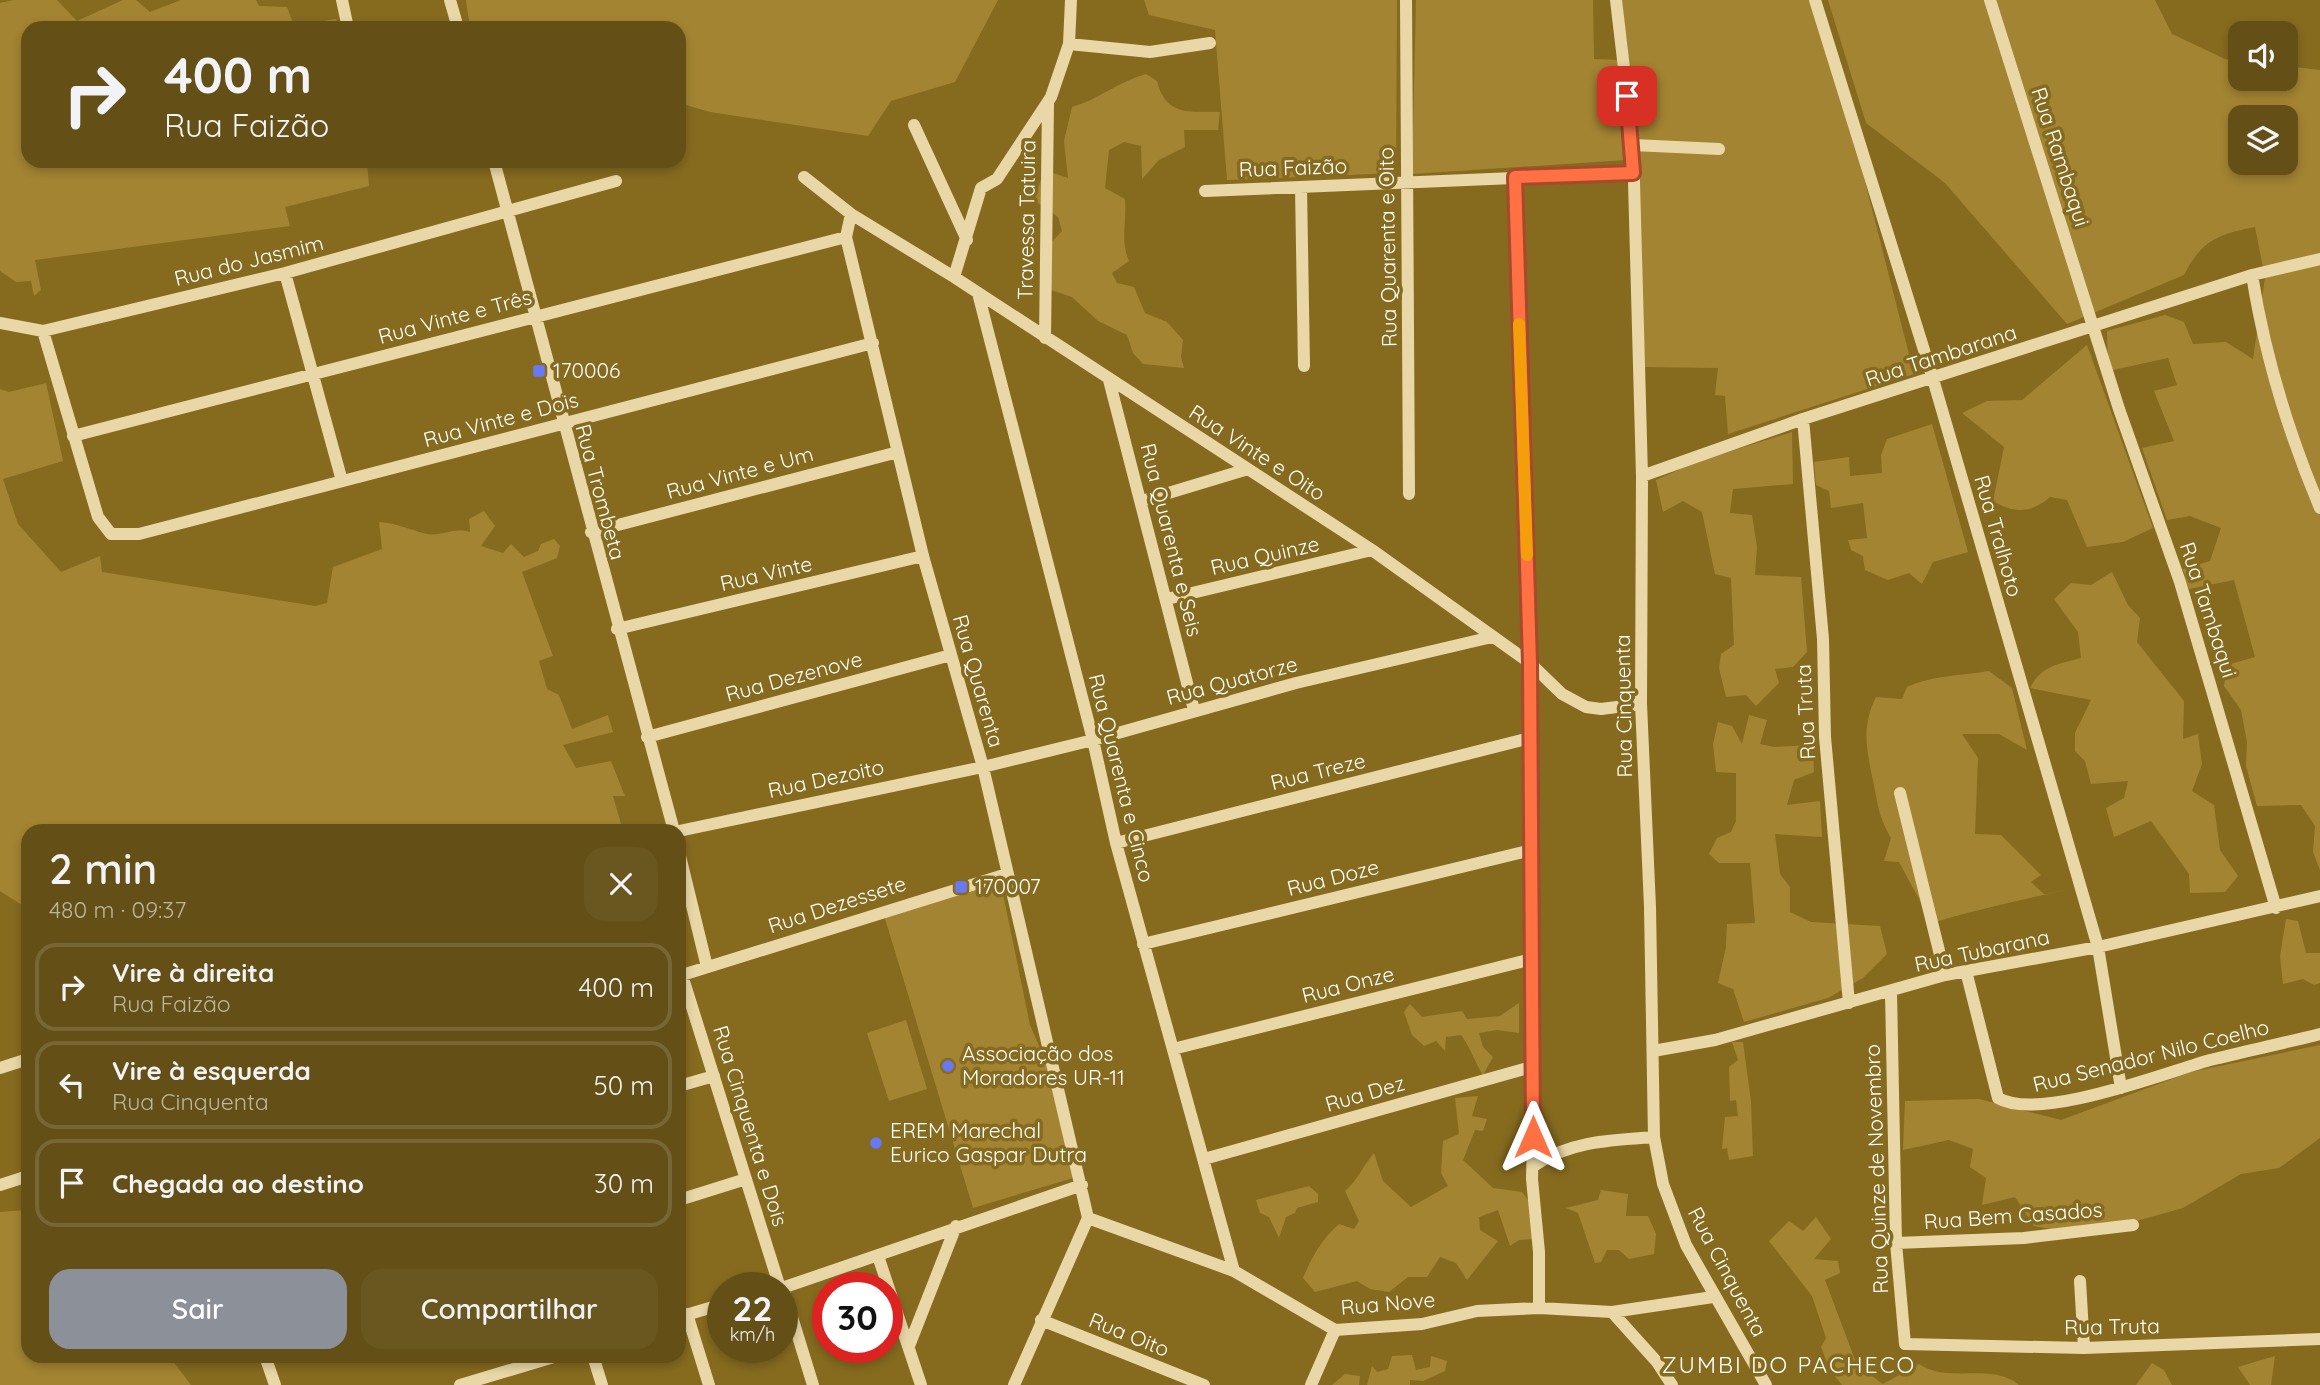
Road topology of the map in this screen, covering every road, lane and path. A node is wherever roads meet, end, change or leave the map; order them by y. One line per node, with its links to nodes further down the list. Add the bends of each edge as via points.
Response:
1 (342, 0): 8 (street)
2 (450, 0): 9 (street)
3 (1071, 0): 11 (street)
4 (1406, 0): 21 (street, Rua Quarenta e Oito)
5 (1616, 0): 14 (street, Rua Cinquenta)
6 (1815, 0): 41 (street, Rua Tralhoto)
7 (1990, 0): 35 (street, Rua Rambaqui)
8 (346, 21)
9 (456, 21)
10 (1210, 43): 11 (street, via 1150,52)
11 (1069, 44): 12 (street)
12 (1048, 103): 27 (street, via 997,178 981,188); 37 (street, Travessa Tatuira)
13 (914, 125): 27 (street)
14 (1633, 145): 15 (street); 17 (street, Rua Cinquenta)
15 (1719, 149)
16 (496, 168): 24 (street, Rua Trombeta)
17 (1633, 173): 19 (street, Rua Faizão); 48 (street, Rua Cinquenta)
18 (804, 177): 25 (street)
19 (1515, 177): 21 (street, Rua Faizão); 60 (street)
20 (616, 181): 24 (street, Rua do Jasmim)
21 (1406, 182): 22 (street, Rua Faizão); 50 (street, Rua Quarenta e Oito)
22 (1301, 187): 23 (street, Rua Faizão); 39 (street)
23 (1205, 191)
24 (506, 212): 29 (street, Rua do Jasmim); 33 (street, Rua Trombeta)
25 (851, 214): 26 (street, Rua Quarenta); 31 (street, Rua Vinte e Oito)
26 (846, 237): 33 (street, Rua Vinte e Três); 38 (street, Rua Quarenta)
27 (967, 240): 31 (street)
28 (2320, 259): 30 (street, Rua Tambarana)
29 (285, 273): 36 (street, Rua do Jasmim); 40 (street)
30 (2252, 275): 35 (street, Rua Tambarana); 52 (street, via 2280,403)
31 (954, 277): 32 (street, Rua Vinte e Oito)
32 (978, 292): 37 (street, Rua Vinte e Oito); 65 (street, Rua Quarenta e Cinco)
33 (533, 316): 40 (street, Rua Vinte e Três); 44 (street, Rua Trombeta)
34 (0, 323): 36 (street, Rua do Jasmim)
35 (2095, 326): 41 (street, Rua Tambarana); 75 (street, Rua Tambaqui, via 2208,672)
36 (43, 331): 45 (street, Rua Vinte e Dois)
37 (1045, 338): 42 (street, Rua Vinte e Oito)
38 (873, 343): 44 (street, Rua Vinte e Dois); 46 (street, Rua Quarenta)
39 (1304, 366)
40 (313, 374): 45 (street, Rua Vinte e Três); 49 (street)
41 (1933, 379): 43 (street, Rua Tambarana); 77 (street, Rua Tralhoto)
42 (1109, 380): 47 (street, Rua Vinte e Oito); 51 (street, Rua Quarenta e Seis)
43 (1803, 419): 48 (street, Rua Tambarana); 85 (street, Rua Truta)
44 (562, 423): 49 (street, Rua Vinte e Dois); 53 (street, Rua Trombeta)
45 (73, 436): 49 (street, Rua Vinte e Dois, via 98,517 111,534 139,534)
46 (898, 452): 53 (street, Rua Vinte e Um); 55 (street, Rua Quarenta)
47 (1248, 469): 51 (street); 54 (street, Rua Vinte e Oito)
48 (1642, 476): 61 (street, Rua Cinquenta)
49 (342, 481)
50 (1409, 494)
51 (1142, 501): 56 (street, Rua Quarenta e Seis)
52 (2320, 508)
53 (592, 532): 57 (street, Rua Trombeta)
54 (1372, 550): 56 (street, Rua Quinze); 58 (street, Rua Vinte e Oito)
55 (923, 556): 57 (street, Rua Vinte); 59 (street, Rua Quarenta)
56 (1167, 599): 62 (street, Rua Quarenta e Seis)
57 (617, 629): 63 (street, Rua Trombeta)
58 (1492, 637): 60 (street, Rua Vinte e Oito); 62 (street, Rua Quatorze)
59 (951, 655): 63 (street, Rua Dezenove); 66 (street, Rua Quarenta)
60 (1530, 663): 61 (street, Rua Vinte e Oito, via 1562,694 1586,707); 64 (street)
61 (1641, 704): 88 (street, Rua Cinquenta)
62 (1194, 710): 65 (street, Rua Quatorze)
63 (647, 737): 68 (street, Rua Trombeta)
64 (1530, 738): 70 (street, Rua Treze); 71 (street)
65 (1093, 740): 66 (street, Rua Quatorze); 70 (street, Rua Quarenta e Cinco)
66 (983, 767): 69 (street, Rua Dezoito); 72 (street, Rua Quarenta)
67 (1900, 793): 82 (street)
68 (674, 824)
69 (686, 829)
70 (1116, 844): 76 (street, Rua Quarenta e Cinco)
71 (1532, 850): 76 (street, Rua Doze); 78 (street)
72 (1007, 874): 79 (street, Rua Dezessete); 101 (street, Rua Quarenta)
73 (686, 881): 79 (street)
74 (2320, 896): 75 (street, Rua Tubarana)
75 (2276, 908): 77 (street, Rua Tubarana)
76 (1143, 944): 87 (street, Rua Quarenta e Cinco)
77 (2098, 947): 80 (street, Rua Tubarana); 94 (street, Rua Tralhoto)
78 (1532, 959): 87 (street, Rua Onze); 90 (street)
79 (707, 967): 81 (street, Rua Dezessete)
80 (1966, 971): 82 (street, Rua Tubarana); 94 (street, Rua Senador Nilo Coelho, via 1998,1098 2034,1106)
81 (686, 974)
82 (1945, 975): 84 (street, Rua Tubarana)
83 (686, 991): 92 (street, Rua Cinquenta e Dois)
84 (1891, 992): 85 (street, Rua Tubarana); 106 (street, Rua Quinze de Novembro)
85 (1849, 1003): 88 (street, Rua Tubarana, via 1715,1040)
86 (2320, 1034): 94 (street, Rua Senador Nilo Coelho, via 2210,1060)
87 (1173, 1049): 96 (street, Rua Quarenta e Cinco)
88 (1653, 1051): 95 (street, Rua Cinquenta)
89 (21, 1061): 91 (street)
90 (1535, 1066): 96 (street, Rua Dez); 97 (street)
91 (0, 1068)
92 (714, 1076): 93 (street); 99 (street, Rua Cinquenta e Dois)
93 (686, 1084)
94 (2121, 1088)
95 (1654, 1137): 97 (street, via 1593,1141); 112 (street, Rua Cinquenta, via 1671,1209)
96 (1204, 1159): 108 (street, Rua Quarenta e Cinco)
97 (1535, 1165): 114 (street)
98 (21, 1178): 100 (street)
99 (746, 1179): 102 (street); 109 (street, Rua Cinquenta e Dois)
100 (0, 1185)
101 (1082, 1185): 103 (street, Rua Quarenta); 105 (street)
102 (686, 1198)
103 (1088, 1218): 108 (street, Rua Nove); 117 (street)
104 (2133, 1225): 106 (street, Rua Bem Casados, via 2024,1238)
105 (956, 1226): 107 (street); 123 (street)
106 (1896, 1243): 122 (street, Rua Quinze de Novembro)
107 (878, 1256): 111 (street); 123 (street)
108 (1234, 1271): 119 (street, Rua Nove)
109 (777, 1272)
110 (2080, 1281): 124 (street)
111 (798, 1283)
112 (1713, 1297): 115 (street, Rua Nove); 139 (street, Rua Cinquenta)
113 (707, 1308): 116 (street)
114 (1539, 1308): 115 (street, Rua Nove); 119 (street, Rua Nove, via 1477,1311 1422,1324)
115 (1612, 1312): 138 (street)
116 (686, 1314)
117 (1041, 1320): 135 (street); 136 (street, Rua Oito)
118 (686, 1323): 132 (street)
119 (1335, 1330): 137 (street)
120 (798, 1338): 133 (street, Rua Cinquenta e Dois)
121 (2320, 1339): 124 (street, Rua Truta)
122 (1905, 1344): 124 (street, Rua Truta)
123 (909, 1346): 134 (street)
124 (2084, 1348)
125 (267, 1363): 129 (street)
126 (538, 1363): 128 (street)
127 (595, 1363): 131 (street)
128 (494, 1380): 130 (street)
129 (275, 1385)
130 (460, 1385)
131 (602, 1385)
132 (709, 1385)
133 (813, 1385)
134 (921, 1385)
135 (1014, 1385)
136 (1204, 1385)
137 (1311, 1385)
138 (1672, 1385)
139 (1766, 1385)

